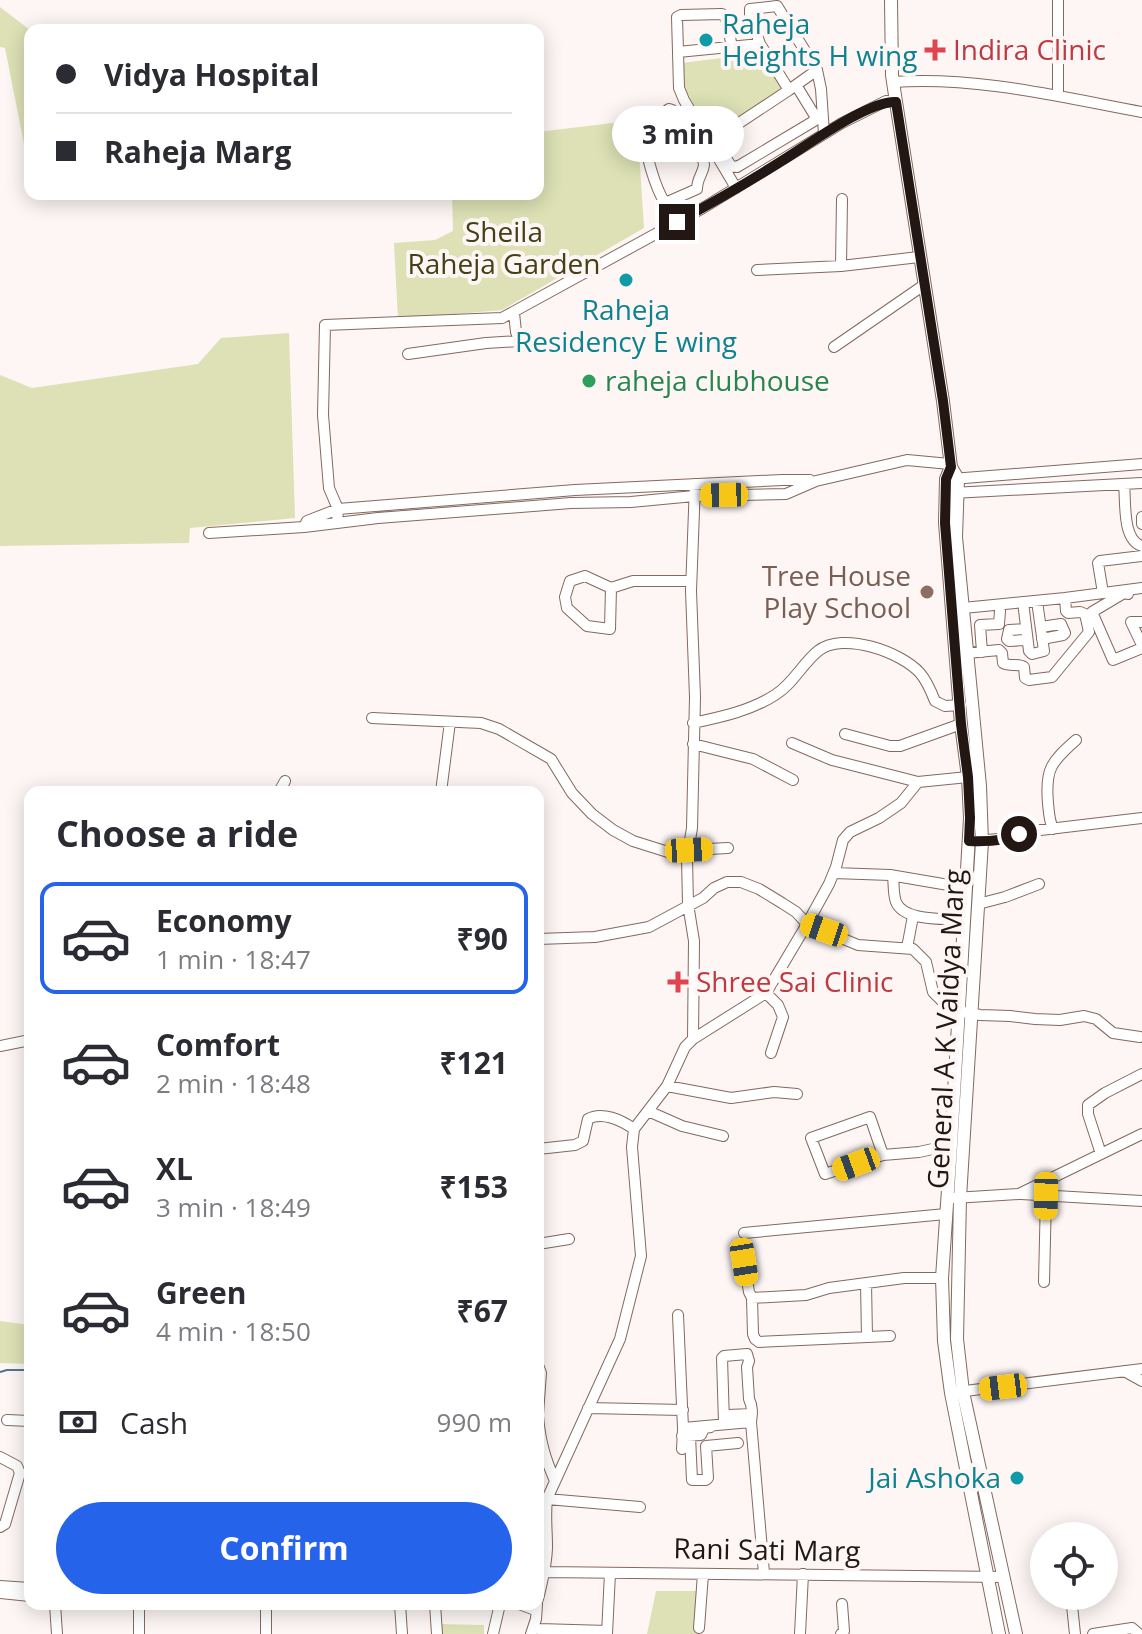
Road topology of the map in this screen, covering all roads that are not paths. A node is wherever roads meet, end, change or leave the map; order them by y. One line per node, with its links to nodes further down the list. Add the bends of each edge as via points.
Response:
1 (891, 0): 9 (main road, General A K Vaidya Marg)
2 (898, 0): 9 (main road, General A K Vaidya Marg)
3 (1058, 0): 10 (street)
4 (760, 44): 5 (street); 7 (street, via 750,9 777,6); 8 (street)
5 (732, 47): 6 (street); 6 (street, via 722,14 681,15)
6 (678, 52): 12 (street, via 679,88)
7 (817, 70): 8 (street); 14 (street)
8 (792, 88): 15 (street); 15 (street, via 814,121 734,167)
9 (896, 89): 10 (street, via 954,81); 14 (street, via 886,101); 18 (main road, General A K Vaidya Marg)
10 (1058, 96): 11 (street)
11 (1142, 112)
12 (690, 113): 13 (street); 15 (street)
13 (679, 118): 13 (street, via 704,167 697,189 665,203 648,158 646,133 669,109)
14 (824, 134): 16 (street)
15 (712, 141): 16 (street)
16 (736, 188): 22 (street)
17 (842, 199): 19 (street)
18 (919, 257): 19 (street); 21 (main road, General A K Vaidya Marg)
19 (841, 266): 20 (street)
20 (757, 270)
21 (924, 285): 24 (street); 28 (main road, General A K Vaidya Marg)
22 (514, 313): 23 (street); 34 (street, via 502,318 325,325 323,415 329,488)
23 (520, 341): 25 (street); 26 (street)
24 (834, 347)
25 (562, 348)
26 (408, 354)
27 (1142, 464): 28 (street)
28 (951, 479): 29 (street, via 907,460); 32 (street); 50 (main road, General A K Vaidya Marg); 57 (main road, General A K Vaidya Marg, via 945,523)
29 (816, 481): 31 (street); 33 (street, via 786,494)
30 (1142, 483): 32 (street)
31 (695, 484): 33 (street); 34 (street)
32 (1124, 484): 40 (street, via 1128,533)
33 (694, 496): 36 (street); 42 (street)
34 (338, 509): 36 (street); 38 (street)
35 (1142, 517): 37 (street)
36 (337, 523): 38 (street)
37 (1142, 524)
38 (304, 527): 39 (street)
39 (209, 533)
40 (1142, 546)
41 (1142, 556): 45 (street, via 1100,561)
42 (691, 581): 43 (street, via 633,581); 60 (street)
43 (611, 588): 43 (street, via 610,629 587,626 567,608 570,581 585,576)
44 (1142, 591): 45 (street); 54 (street, via 1124,593 1092,612 1113,660)
45 (1103, 593): 46 (street)
46 (1065, 598): 47 (street); 55 (street, via 1068,613 1085,614 1089,632 1052,677 1029,680 1021,665 1003,663 999,650)
47 (1037, 601): 48 (street); 48 (street, via 1044,651 1032,654)
48 (1023, 602): 49 (street)
49 (979, 607): 50 (street); 53 (street)
50 (963, 608): 56 (main road, General A K Vaidya Marg)
51 (1000, 611): 53 (street, via 999,624)
52 (1142, 622): 54 (street, via 1131,622)
53 (980, 625): 55 (street)
54 (1142, 647)
55 (982, 652): 56 (street)
56 (967, 653): 74 (main road, General A K Vaidya Marg, via 980,786)
57 (961, 705): 60 (street, via 935,701 920,673 898,657 855,643 831,644 778,694 754,707); 61 (main road, General A K Vaidya Marg)
58 (372, 718): 59 (street)
59 (450, 722): 71 (street); 76 (street, via 481,723 522,741 551,759 572,793 613,830 633,841)
60 (693, 723): 65 (street)
61 (961, 724): 62 (street, via 900,746); 66 (main road, General A K Vaidya Marg)
62 (845, 734)
63 (1076, 740): 73 (street, via 1053,762 1047,776)
64 (792, 743): 69 (street, via 832,760)
65 (693, 744): 67 (street, via 753,759); 76 (street)
66 (968, 777): 69 (street); 74 (main road, General A K Vaidya Marg)
67 (793, 780)
68 (285, 781): 70 (street)
69 (918, 782): 77 (street, via 901,803 850,832)
70 (282, 786)
71 (442, 786)
72 (1142, 818): 73 (street)
73 (1053, 829): 74 (street)
74 (975, 841): 80 (main road, General A K Vaidya Marg); 82 (main road, General A K Vaidya Marg)
75 (728, 848): 76 (street)
76 (688, 854): 81 (street)
77 (834, 873): 78 (street); 85 (street)
78 (893, 876): 80 (street); 83 (street, via 898,907)
79 (1039, 884): 82 (street)
80 (966, 888): 84 (main road, General A K Vaidya Marg)
81 (688, 904): 85 (street, via 727,882 741,882 782,903); 86 (street, via 634,931); 92 (street, via 694,941)
82 (978, 904): 90 (main road, General A K Vaidya Marg)
83 (913, 916): 84 (street); 87 (street)
84 (964, 920): 89 (main road, General A K Vaidya Marg)
85 (807, 924): 87 (street, via 858,945); 88 (street)
86 (544, 939)
87 (907, 948): 89 (street, via 926,962 933,992)
88 (766, 993): 92 (street); 95 (street, via 783,1017)
89 (958, 1011): 90 (street); 103 (main road, General A K Vaidya Marg)
90 (972, 1014): 91 (street, via 1060,1020 1084,1016 1113,1033); 110 (main road, General A K Vaidya Marg)
91 (1140, 1037)
92 (693, 1039): 97 (street)
93 (24, 1041): 94 (street)
94 (0, 1046)
95 (771, 1053)
96 (1142, 1074): 105 (street, via 1088,1105)
97 (667, 1086): 98 (street, via 731,1098); 99 (street)
98 (797, 1094)
99 (648, 1111): 100 (street); 102 (street)
100 (634, 1129): 104 (street, via 616,1119 590,1117 583,1141); 128 (street, via 641,1256 620,1339)
101 (1142, 1134): 105 (street)
102 (723, 1136)
103 (951, 1145): 106 (street); 109 (main road, General A K Vaidya Marg)
104 (544, 1148)
105 (1101, 1154): 107 (street)
106 (883, 1155): 106 (street, via 825,1174 811,1138 870,1117)
107 (1019, 1194): 108 (street); 110 (street)
108 (1046, 1196): 111 (street); 118 (street)
109 (946, 1198): 110 (street); 112 (main road, General A K Vaidya Marg)
110 (960, 1198): 127 (main road, General A K Vaidya Marg)
111 (1142, 1201)
112 (946, 1214): 113 (street); 117 (main road, General A K Vaidya Marg)
113 (744, 1233)
114 (569, 1239): 115 (street)
115 (544, 1243)
116 (744, 1262): 120 (street)
117 (942, 1278): 119 (street); 127 (main road, General A K Vaidya Marg, via 944,1341)
118 (1044, 1282)
119 (866, 1283): 120 (street, via 806,1295); 123 (street)
120 (752, 1298): 123 (street, via 753,1334 759,1342)
121 (678, 1315): 129 (street)
122 (890, 1336): 123 (street)
123 (867, 1337)
124 (1142, 1369): 125 (street)
125 (1124, 1371): 126 (street); 127 (street)
126 (1142, 1381)
127 (957, 1392): 150 (main road, General A K Vaidya Marg); 151 (main road, General A K Vaidya Marg)
128 (588, 1408): 129 (street); 138 (street)
129 (683, 1410): 134 (street)
130 (751, 1418): 131 (street); 131 (street, via 747,1354 722,1358); 146 (street)
131 (726, 1419): 134 (street)
132 (7, 1420): 133 (street)
133 (24, 1421)
134 (685, 1433): 134 (street, via 701,1435 704,1428 743,1427 741,1439 708,1444 706,1480 692,1480); 135 (street)
135 (682, 1449)
136 (0, 1457): 142 (street, via 20,1473)
137 (544, 1457): 138 (street)
138 (555, 1481): 139 (street)
139 (547, 1499): 140 (street); 141 (street)
140 (640, 1507)
141 (544, 1508)
142 (0, 1527)
143 (544, 1561): 144 (street)
144 (545, 1572): 145 (street, Rani Sati Marg); 149 (street)
145 (610, 1573): 147 (street, Rani Sati Marg); 166 (street)
146 (764, 1573): 147 (street, Rani Sati Marg); 148 (street, Rani Sati Marg)
147 (703, 1574): 165 (street)
148 (803, 1576): 151 (street, Rani Sati Marg); 173 (street)
149 (544, 1577)
150 (1003, 1577): 151 (street, Rani Sati Marg); 176 (main road, General A K Vaidya Marg)
151 (988, 1578): 175 (main road, General A K Vaidya Marg)
152 (0, 1586): 153 (street)
153 (24, 1591)
154 (24, 1591): 155 (street)
155 (0, 1593)
156 (842, 1604): 174 (street)
157 (55, 1610): 167 (street)
158 (139, 1610): 168 (street)
159 (266, 1610): 169 (street)
160 (400, 1610): 170 (street)
161 (435, 1610): 171 (street)
162 (499, 1610): 172 (street)
163 (1072, 1610): 177 (street)
164 (536, 1619): 166 (street)
165 (699, 1628)
166 (607, 1633)
167 (57, 1634)
168 (139, 1634)
169 (266, 1634)
170 (402, 1634)
171 (437, 1634)
172 (493, 1634)
173 (800, 1634)
174 (841, 1634)
175 (999, 1634)
176 (1016, 1634)
177 (1075, 1634)
178 (1093, 1634): 179 (street, via 1132,1628)
179 (1139, 1634)

